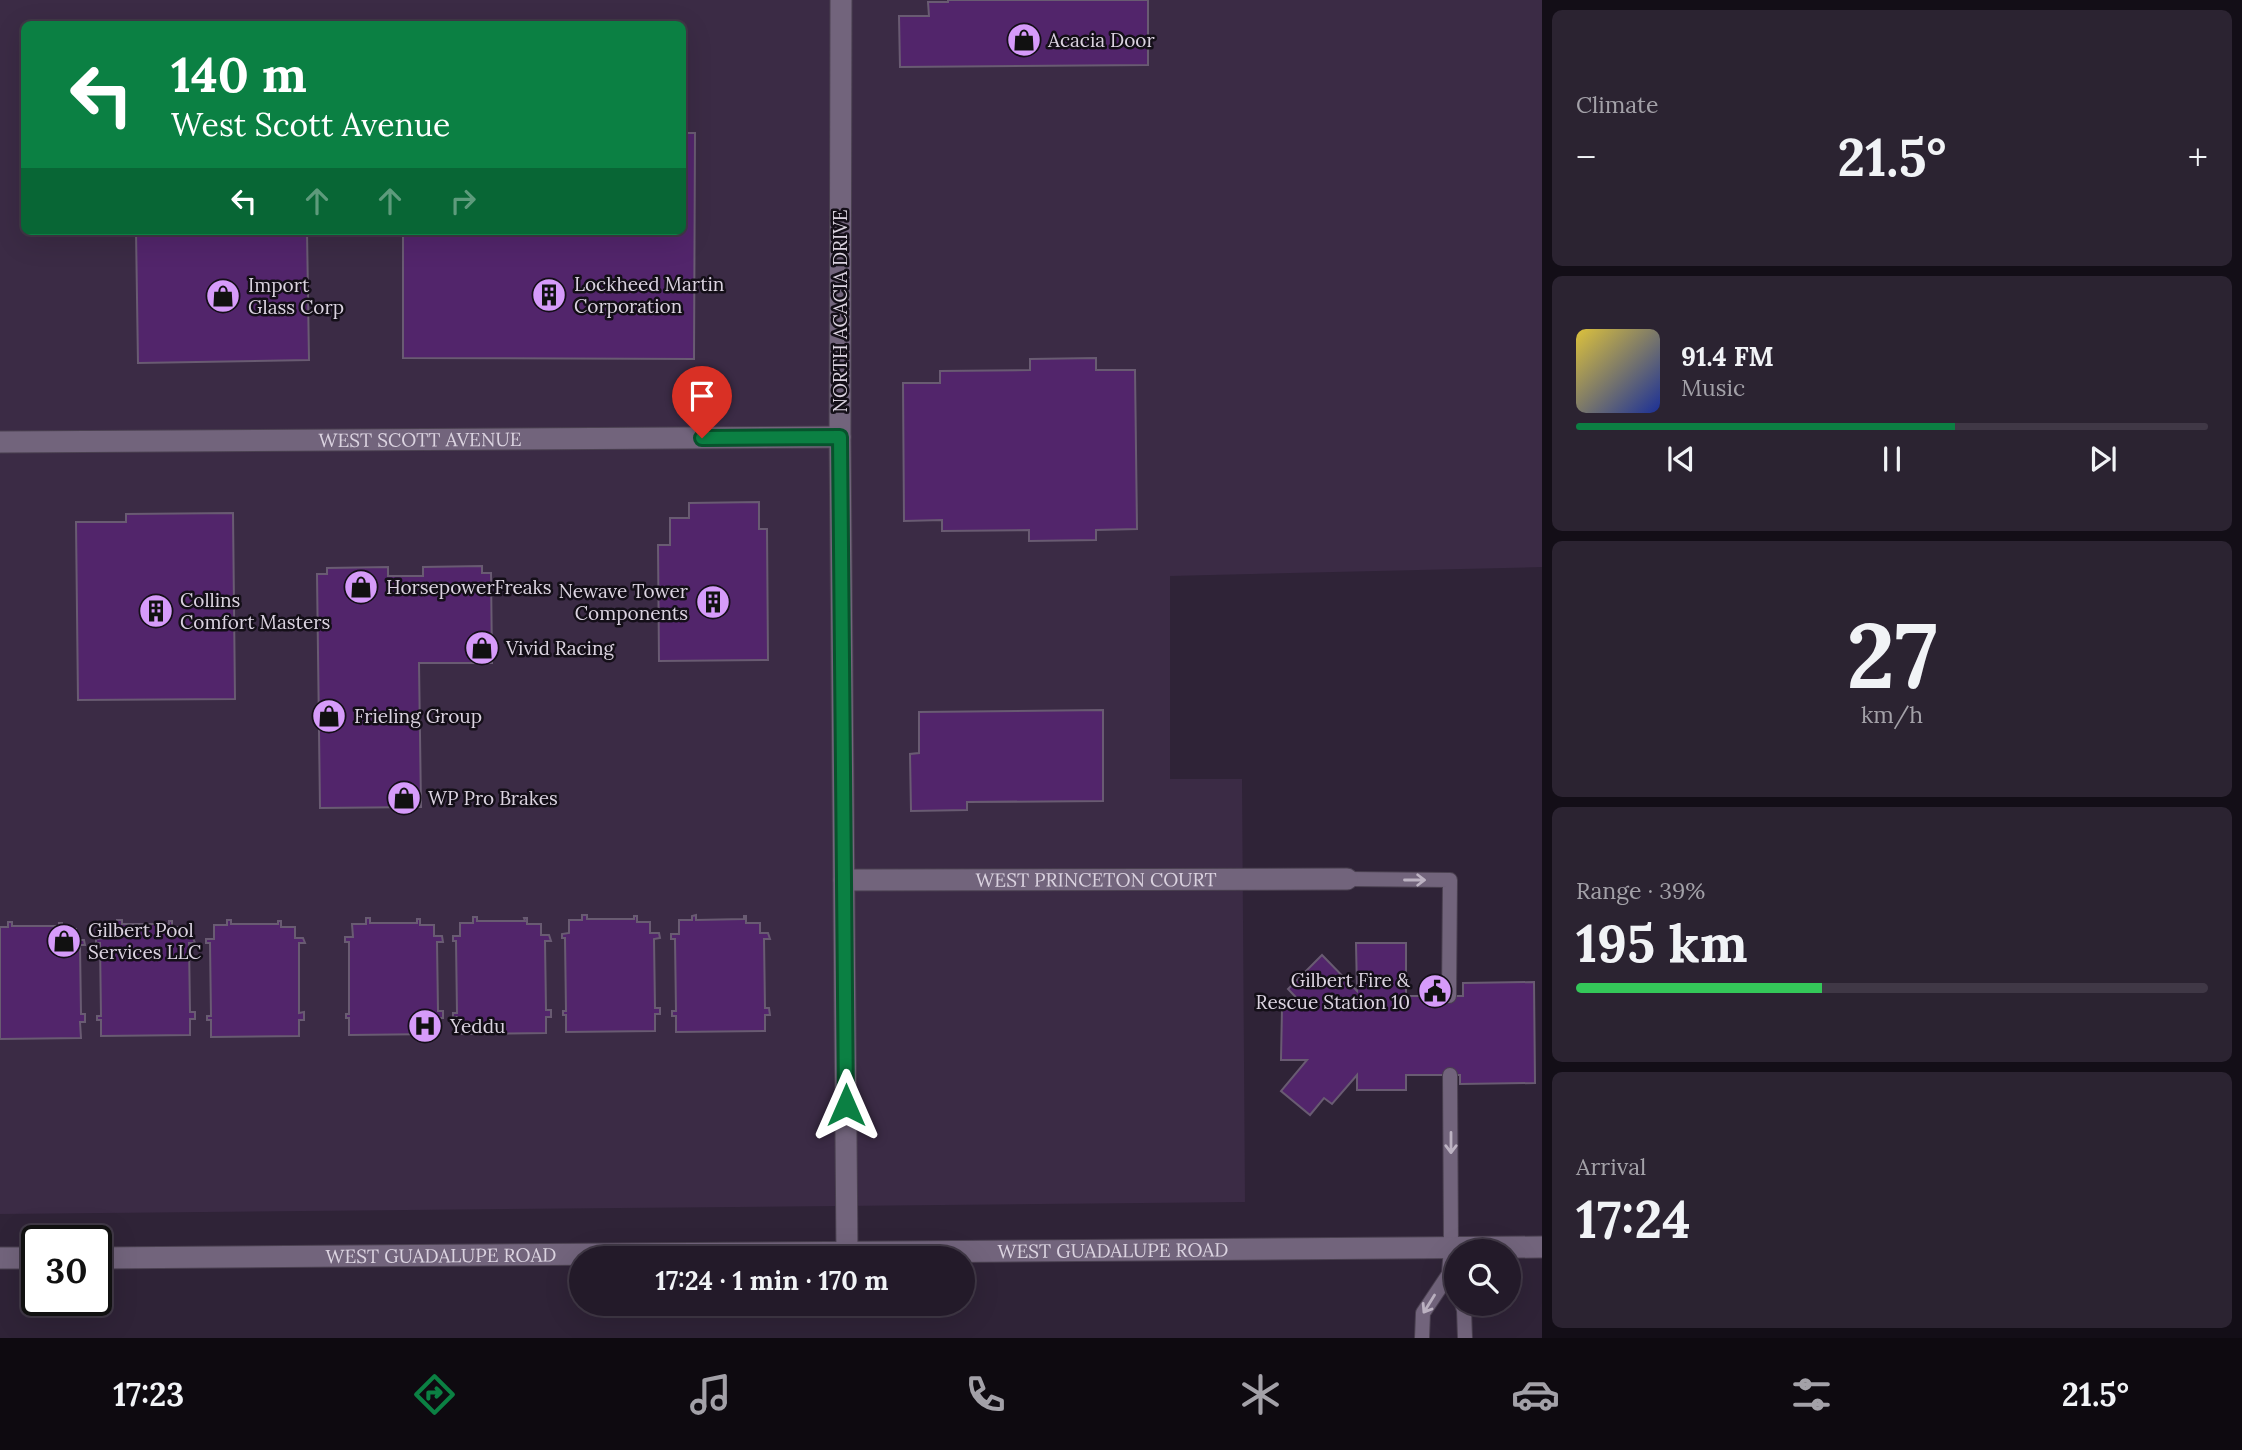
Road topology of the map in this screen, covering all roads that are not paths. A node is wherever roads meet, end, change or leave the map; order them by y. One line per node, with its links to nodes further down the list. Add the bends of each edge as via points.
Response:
1 (841, 0): 2 (street, NORTH ACACIA DRIVE)
2 (840, 437): 3 (street, WEST SCOTT AVENUE); 5 (street, NORTH ACACIA DRIVE)
3 (0, 442)
4 (1347, 879): 5 (street, WEST PRINCETON COURT); 6 (lane, one-way to 6, via 1450,880)
5 (844, 880): 9 (street, NORTH ACACIA DRIVE)
6 (1449, 996)
7 (1450, 1075): 8 (lane, one-way to 8)
8 (1451, 1239)
9 (847, 1246)
10 (1444, 1247): 13 (street, WEST GUADALUPE ROAD)
11 (1521, 1247): 12 (street, WEST GUADALUPE ROAD)
12 (1542, 1247)
13 (975, 1251)
14 (569, 1254): 17 (street, WEST GUADALUPE ROAD)
15 (0, 1258): 16 (street)
16 (21, 1258)
17 (112, 1258)
18 (1444, 1282): 20 (lane, one-way to 20, via 1423,1313)
19 (1464, 1316): 21 (lane)
20 (1422, 1338)
21 (1465, 1338)

